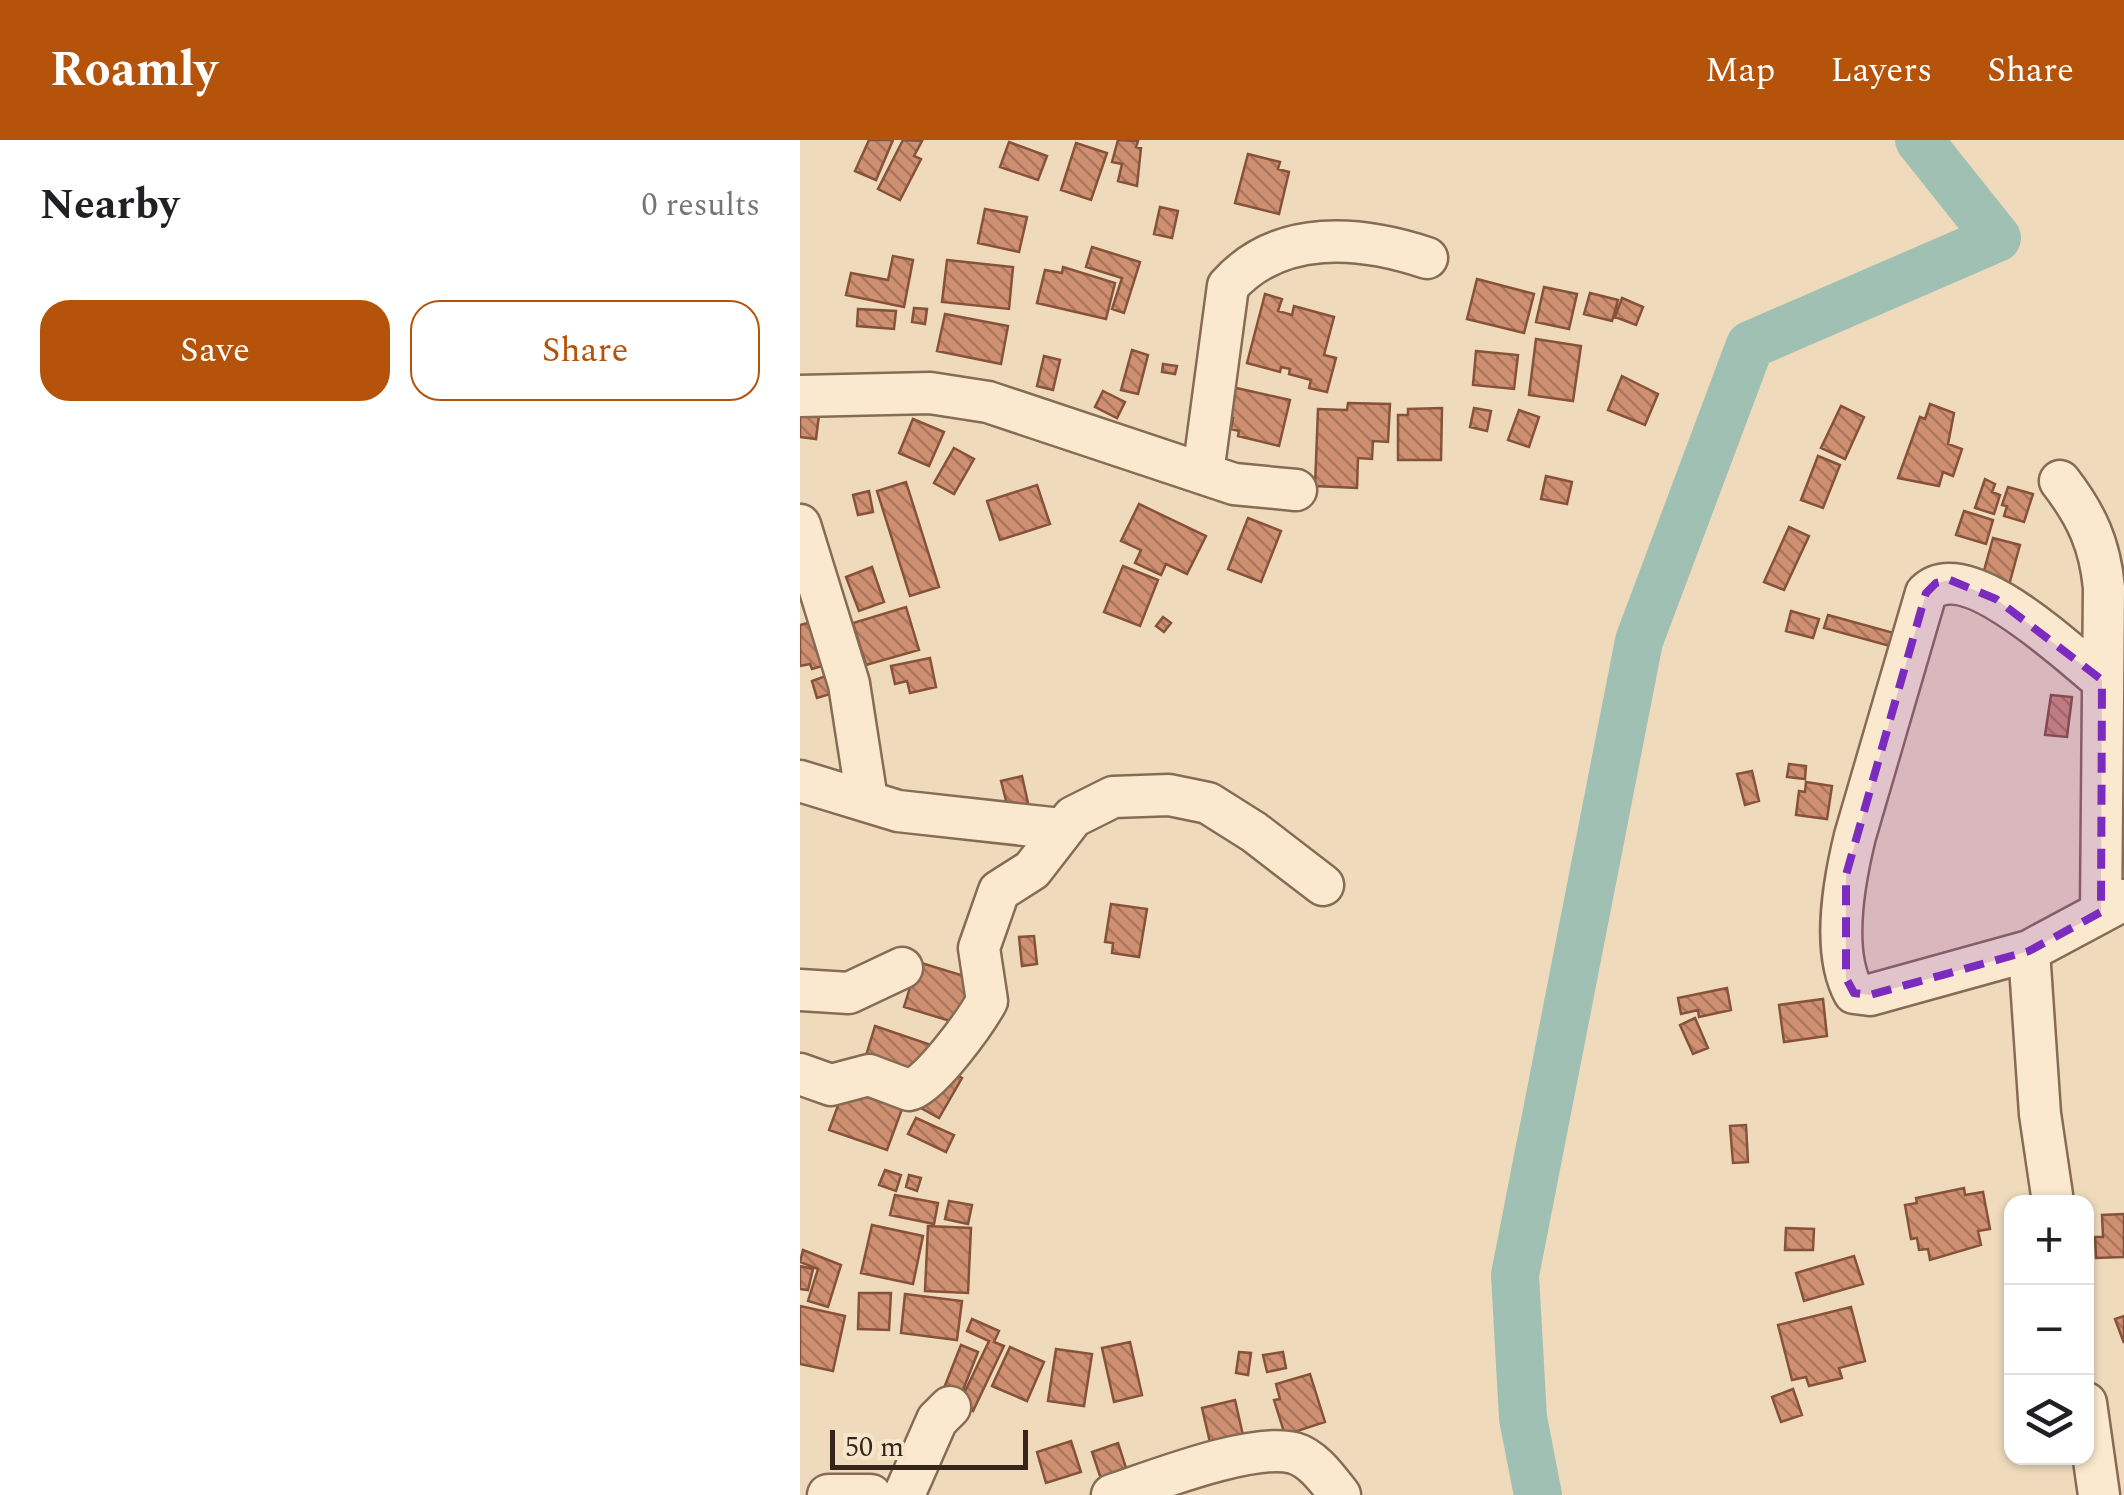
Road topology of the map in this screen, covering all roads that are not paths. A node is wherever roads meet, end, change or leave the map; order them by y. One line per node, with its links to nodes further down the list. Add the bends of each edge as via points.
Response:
1 (1427, 258): 3 (street, via 1379,242 1330,240 1239,273 1228,286)
2 (800, 396): 3 (street, via 930,393 988,402)
3 (1203, 473): 5 (street, via 1234,484)
4 (2060, 481): 7 (street, via 2100,548)
5 (1296, 490)
6 (800, 525): 10 (street, via 849,684)
7 (2114, 640): 8 (street)
8 (2102, 680): 13 (street); 14 (street, via 1996,599 1950,580 1936,583 1926,593 1855,836 1844,925 1846,978 1854,993 1870,996)
9 (800, 781): 10 (street)
10 (867, 800): 11 (street, via 898,811)
11 (1061, 829): 12 (street, via 1113,797 1169,795 1208,803); 17 (street, via 1032,870 1000,891 979,948 987,1001 923,1085 909,1090 869,1075 831,1085)
12 (1323, 886)
13 (2112, 906): 14 (street)
14 (2029, 951): 18 (street)
15 (902, 968): 16 (street, via 849,993)
16 (800, 990)
17 (800, 1074)
18 (2051, 1195)
19 (950, 1407): 23 (street, via 936,1420)
20 (2094, 1460): 26 (street)
21 (828, 1495): 22 (street)
22 (871, 1495)
23 (904, 1495)
24 (1112, 1495): 25 (street, via 1220,1461 1274,1452 1297,1454)
25 (1340, 1495)
26 (2099, 1495)

